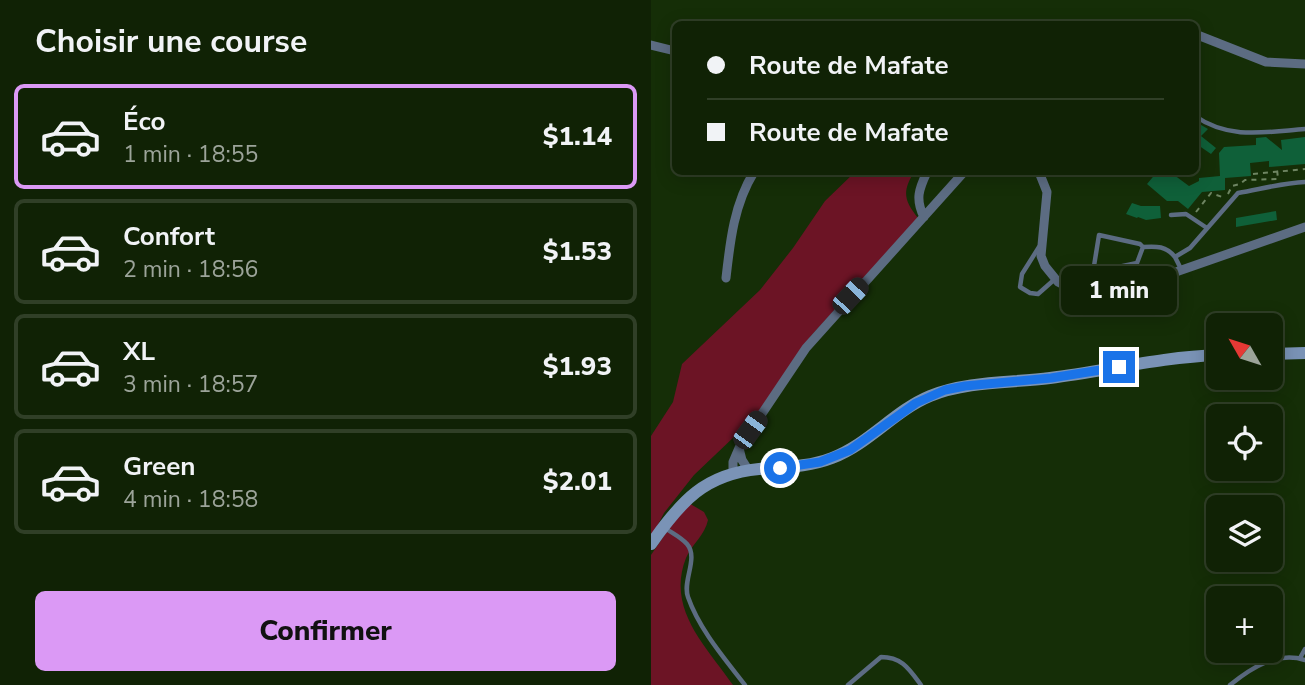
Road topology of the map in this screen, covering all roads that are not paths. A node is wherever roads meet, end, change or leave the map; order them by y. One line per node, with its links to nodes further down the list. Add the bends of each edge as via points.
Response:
1 (1199, 36): 4 (street, via 1266,62)
2 (651, 45): 3 (street)
3 (672, 50)
4 (1305, 64)
5 (1199, 119): 6 (lane, via 1210,127 1235,132)
6 (1305, 129)
7 (752, 175): 20 (street, via 738,207)
8 (926, 175): 13 (street, via 917,196)
9 (961, 175): 13 (street)
10 (1040, 175): 16 (street, via 1047,192)
11 (1305, 182): 15 (lane, via 1238,193)
12 (1171, 215): 15 (lane, via 1186,214)
13 (924, 217): 25 (street, via 806,348)
14 (1305, 227): 19 (street)
15 (1207, 228): 18 (lane)
16 (1042, 243): 21 (street, via 1041,256); 21 (lane, via 1022,274 1020,287 1038,293)
17 (1143, 247): 17 (lane, via 1099,235 1094,266 1099,271 1137,263); 18 (lane, via 1157,246)
18 (1175, 257): 19 (lane)
19 (1181, 269): 21 (street, via 1150,281 1076,291)
20 (726, 278)
21 (1055, 279)
22 (1305, 353): 23 (main road)
23 (1283, 354)
24 (1206, 356): 26 (main road, via 945,390 916,403 833,458)
25 (739, 449): 26 (street); 27 (street)
26 (750, 471): 27 (main road)
27 (733, 474): 28 (main road, via 695,490)
28 (663, 527): 29 (main road); 33 (lane, via 691,549 687,596)
29 (651, 544)
30 (1305, 649): 31 (lane)
31 (1303, 659): 32 (lane, via 1281,658 1258,665)
32 (1234, 684)
33 (745, 685)
34 (848, 685): 35 (lane, via 881,657 888,657 899,659)
35 (921, 685)

